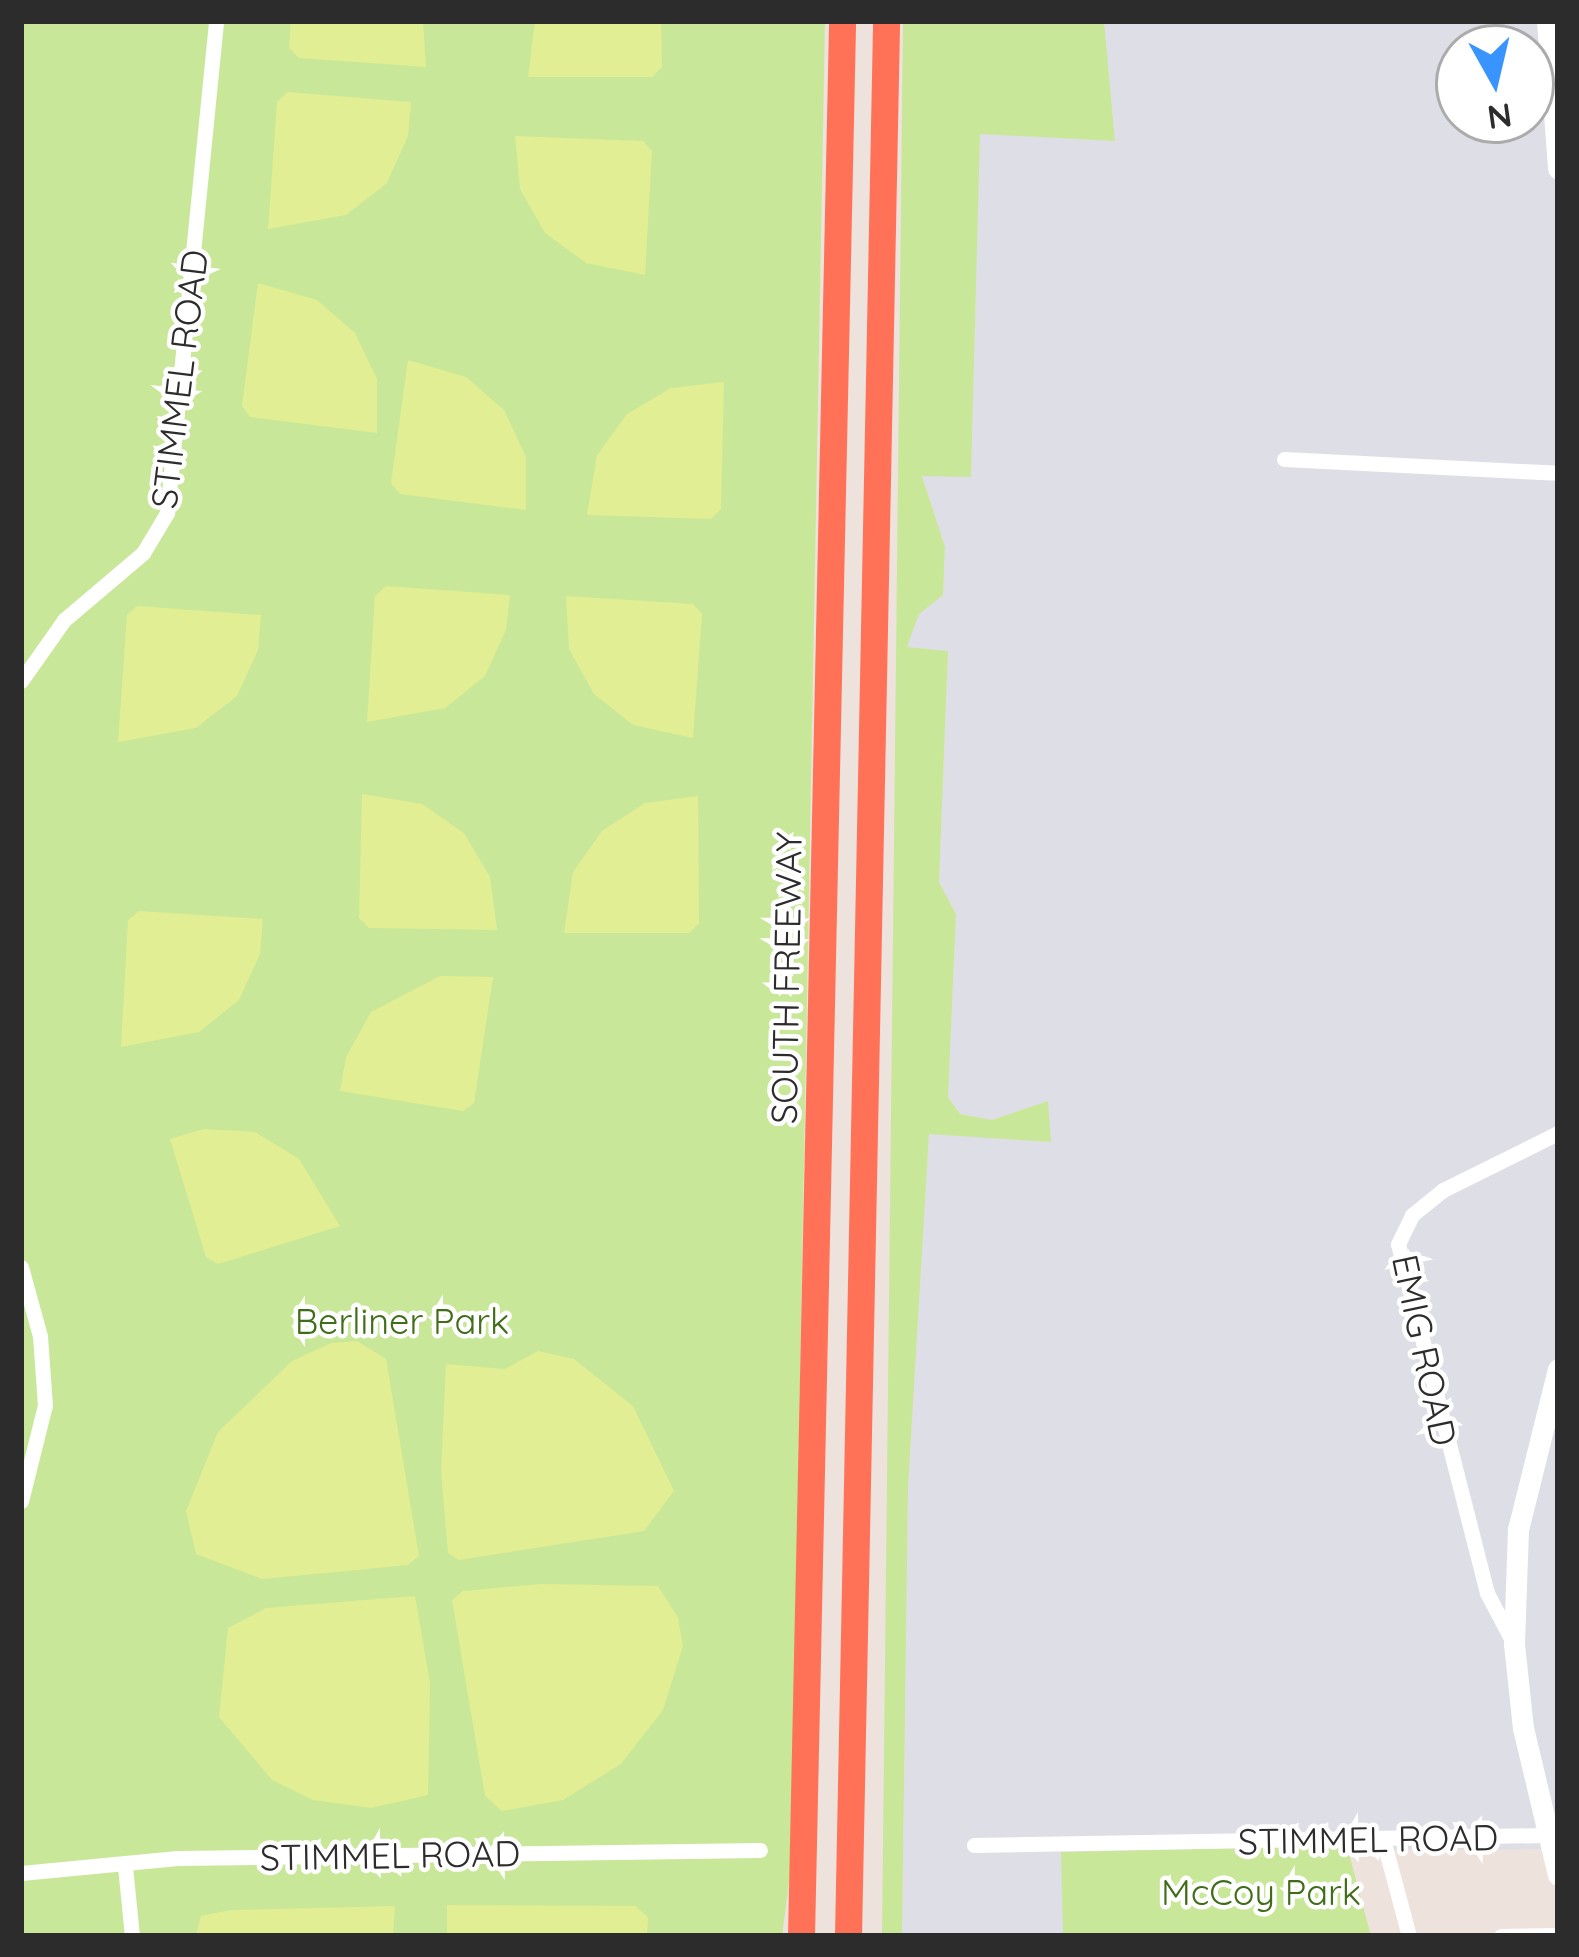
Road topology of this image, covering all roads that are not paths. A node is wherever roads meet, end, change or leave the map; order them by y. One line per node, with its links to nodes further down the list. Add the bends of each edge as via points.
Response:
1 (216, 21): 8 (street, STIMMEL ROAD, via 167,514 143,553 64,620)
2 (842, 21): 23 (highway, SOUTH FREEWAY)
3 (886, 21): 24 (highway)
4 (1547, 21): 5 (main road)
5 (1558, 169)
6 (1284, 459): 7 (street)
7 (1558, 473)
8 (21, 681)
9 (1558, 1133): 13 (street, EMIG ROAD, via 1443,1190 1412,1215 1398,1244 1480,1570)
10 (21, 1267): 12 (street, via 40,1336 45,1405)
11 (1558, 1369): 13 (main road, via 1518,1529)
12 (21, 1501)
13 (1514, 1644): 15 (main road)
14 (1383, 1839): 15 (street, STIMMEL ROAD); 16 (street, STIMMEL ROAD); 25 (street)
15 (1551, 1840): 20 (main road)
16 (974, 1845)
17 (760, 1850): 18 (street, STIMMEL ROAD)
18 (125, 1865): 19 (street, STIMMEL ROAD); 22 (street)
19 (21, 1873)
20 (1558, 1875)
21 (1558, 1935): 26 (street)
22 (132, 1936)
23 (798, 1936)
24 (848, 1936)
25 (1408, 1936)
26 (1502, 1936)

